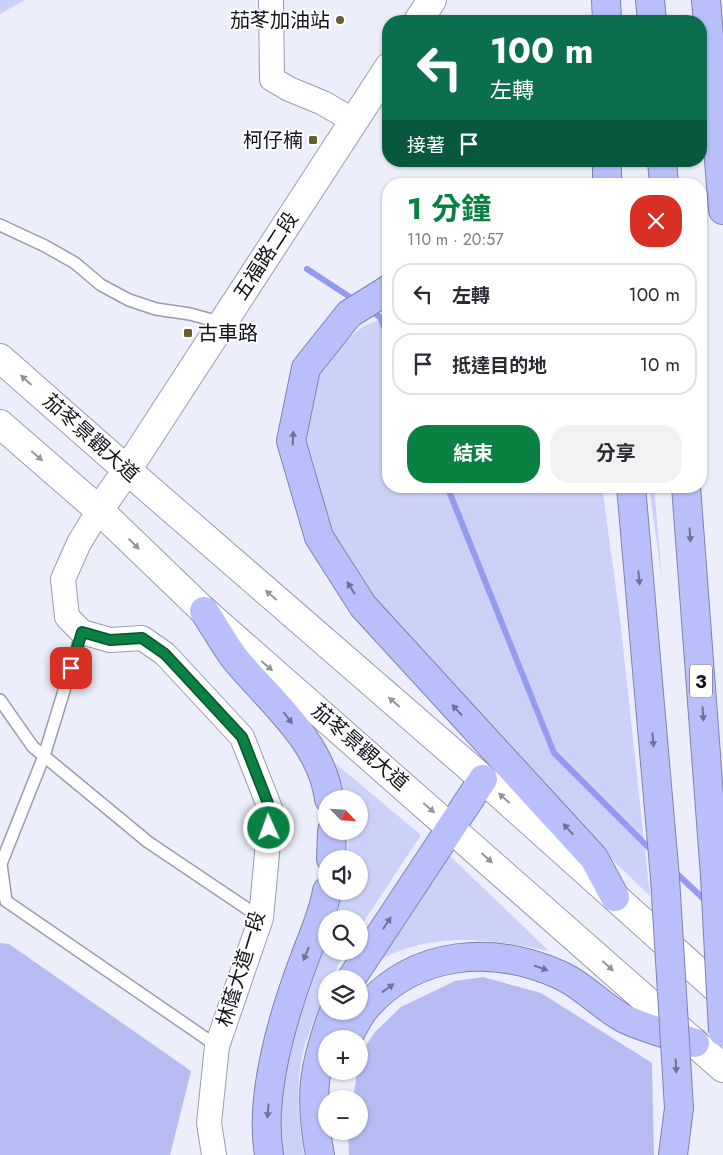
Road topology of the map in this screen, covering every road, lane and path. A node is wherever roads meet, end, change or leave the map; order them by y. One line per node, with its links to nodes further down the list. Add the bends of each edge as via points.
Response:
1 (271, 0): 12 (street, via 272,79)
2 (432, 0): 8 (main road)
3 (606, 0): 9 (highway)
4 (650, 0): 10 (highway)
5 (706, 0): 13 (highway)
6 (720, 0): 7 (highway)
7 (723, 9)
8 (422, 15)
9 (606, 15)
10 (651, 15)
11 (382, 77): 12 (main road, 五福路二段)
12 (354, 121): 16 (main road, 五福路二段)
13 (723, 210)
14 (0, 225): 16 (lane, via 75,263 101,285 129,300)
15 (382, 294): 32 (highway, one-way to 15, via 594,858 362,606 319,537 291,441 306,368 349,314)
16 (223, 323): 19 (main road, 五福路二段)
17 (0, 358): 19 (main road, 茄苳景觀大道, one-way to 17)
18 (0, 424): 23 (main road, 茄苳景觀大道, one-way to 23)
19 (127, 470): 23 (main road, 五福路二段); 29 (main road, 茄苳景觀大道, one-way to 19)
20 (623, 493): 24 (highway)
21 (631, 493): 24 (highway)
22 (687, 493): 39 (highway, 3, one-way to 39, bridge, via 715,876)
23 (99, 510): 25 (main road, 茄苳景觀大道, one-way to 25); 26 (street, via 63,579 67,617)
24 (634, 529): 43 (highway, one-way to 43, bridge, via 662,844)
25 (204, 611): 30 (highway, one-way to 30, via 235,659 278,705 299,734 318,763); 31 (main road, 茄苳景觀大道, one-way to 31)
26 (82, 632): 28 (lane); 34 (street, 林蔭大道一段, via 110,640 142,638 150,643 165,654 242,737 271,811)
27 (0, 700): 28 (lane, via 33,747)
28 (44, 756): 34 (lane, via 148,842); 41 (lane, via 2,864 6,901)
29 (483, 779): 31 (highway); 32 (main road, 茄苳景觀大道, one-way to 29)
30 (326, 790)
31 (450, 826): 35 (highway, one-way to 31); 40 (main road, 茄苳景觀大道, one-way to 40)
32 (615, 897): 36 (main road, 茄苳景觀大道)
33 (324, 900): 46 (highway, one-way to 46, via 274,1062 266,1125)
34 (261, 918): 41 (street, 林蔭大道一段)
35 (357, 970)
36 (723, 994)
37 (331, 1020): 47 (highway, via 314,1081 313,1118)
38 (352, 1030): 40 (highway, one-way to 40, via 366,1007 405,976 447,958 493,957 517,960 561,975 623,1018)
39 (723, 1032)
40 (695, 1043): 42 (main road, 茄苳景觀大道)
41 (217, 1046): 45 (street, 林蔭大道一段, via 209,1123)
42 (723, 1068)
43 (679, 1108): 49 (highway); 50 (highway)
44 (325, 1140): 48 (highway)
45 (214, 1155)
46 (269, 1155)
47 (320, 1155)
48 (325, 1155)
49 (673, 1155)
50 (680, 1155)

